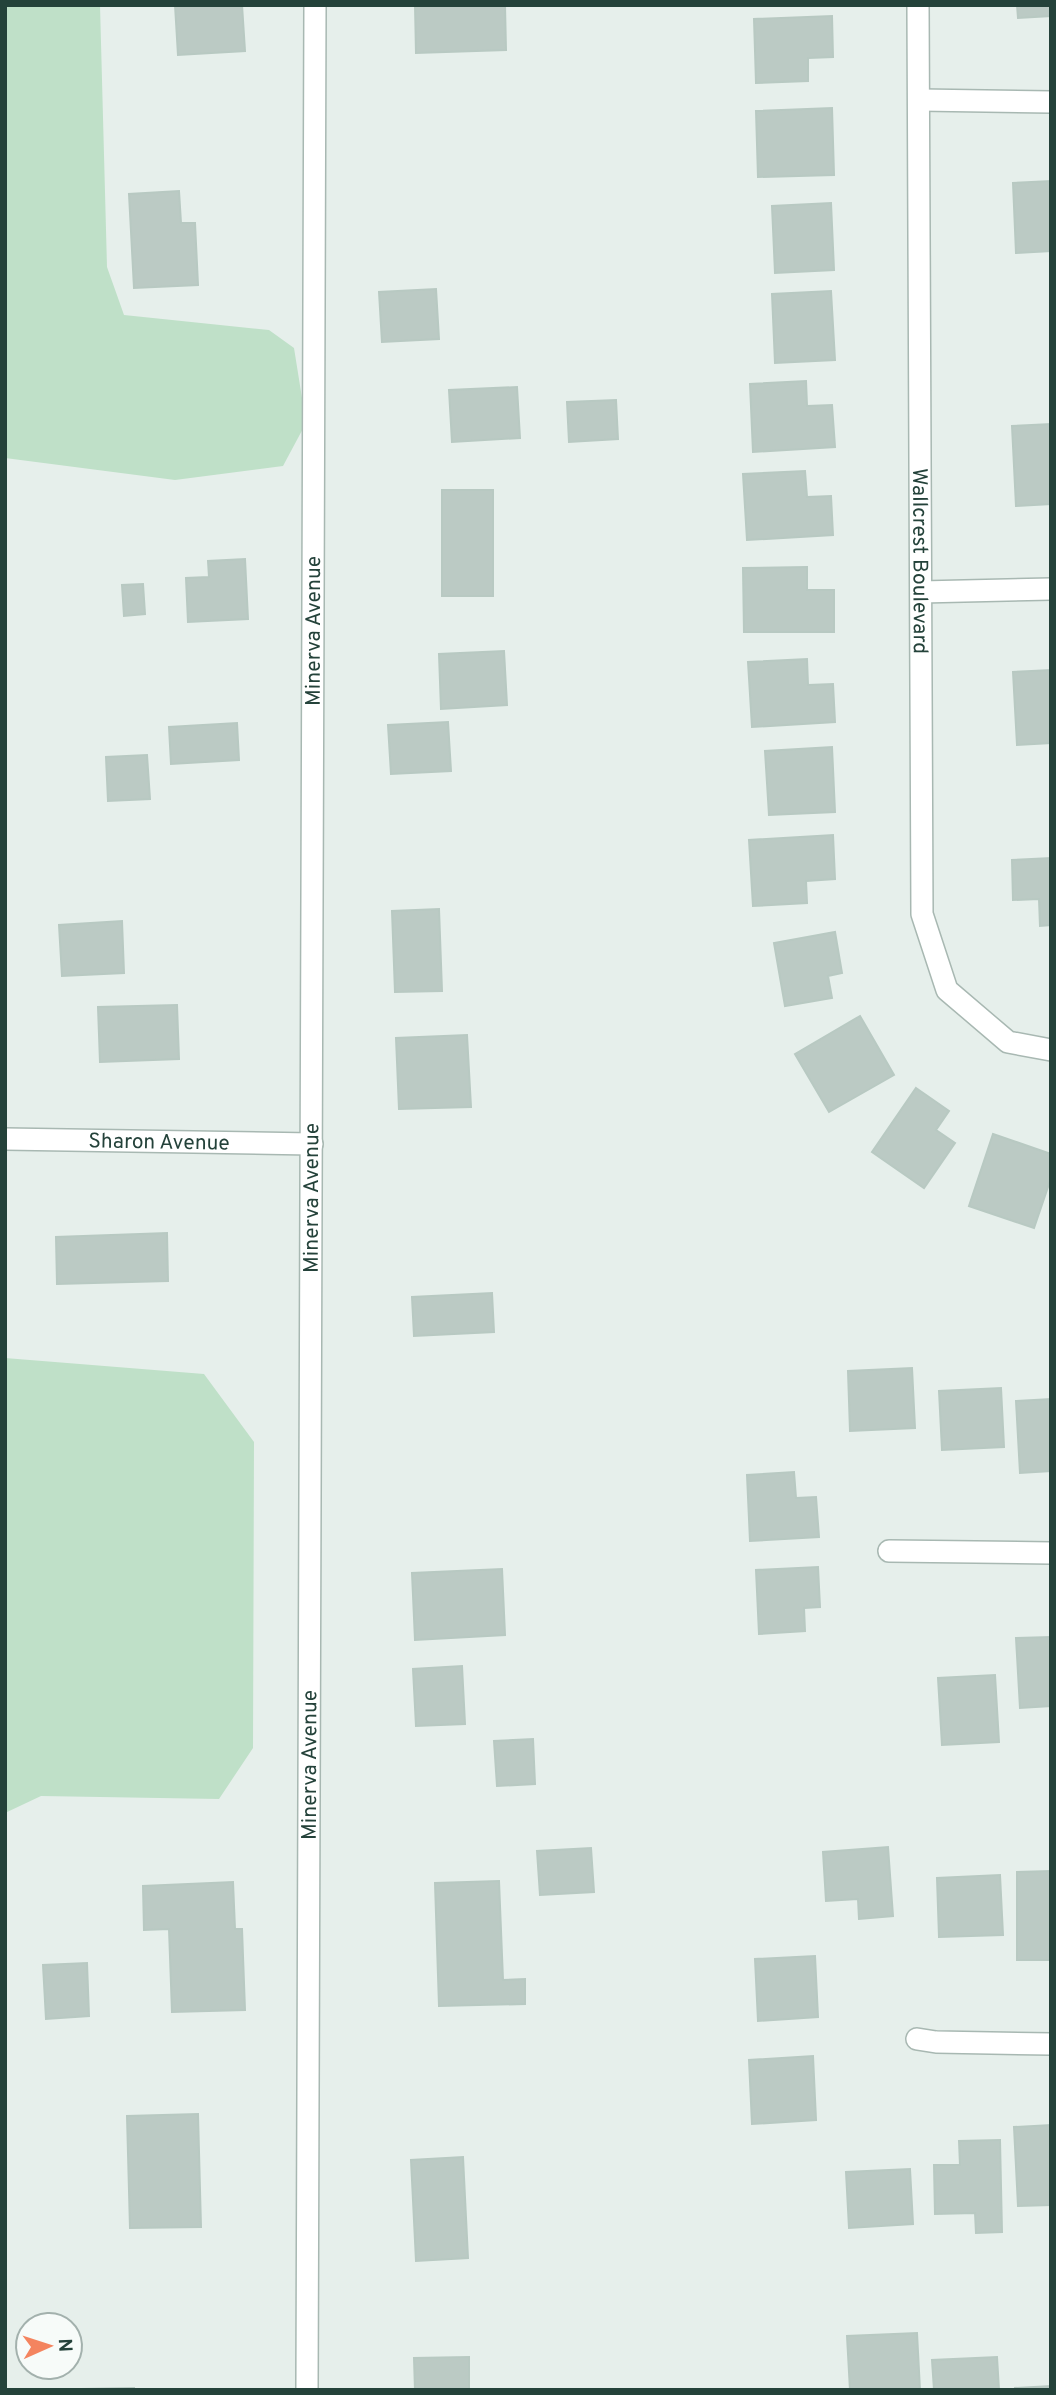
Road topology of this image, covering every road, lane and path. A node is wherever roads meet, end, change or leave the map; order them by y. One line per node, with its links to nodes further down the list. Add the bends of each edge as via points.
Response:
1 (315, 5): 9 (street, Minerva Avenue)
2 (918, 5): 3 (street, Wallcrest Boulevard)
3 (920, 100): 4 (street); 6 (street, Wallcrest Boulevard)
4 (1051, 102)
5 (1051, 589): 6 (street)
6 (921, 592): 7 (street, Wallcrest Boulevard, via 922,914 947,990 1008,1042)
7 (1051, 1050)
8 (5, 1139): 9 (street, Sharon Avenue)
9 (312, 1144): 14 (street, Minerva Avenue)
10 (889, 1551): 11 (street)
11 (1051, 1553)
12 (917, 2039): 13 (street)
13 (1051, 2044)
14 (307, 2390)

